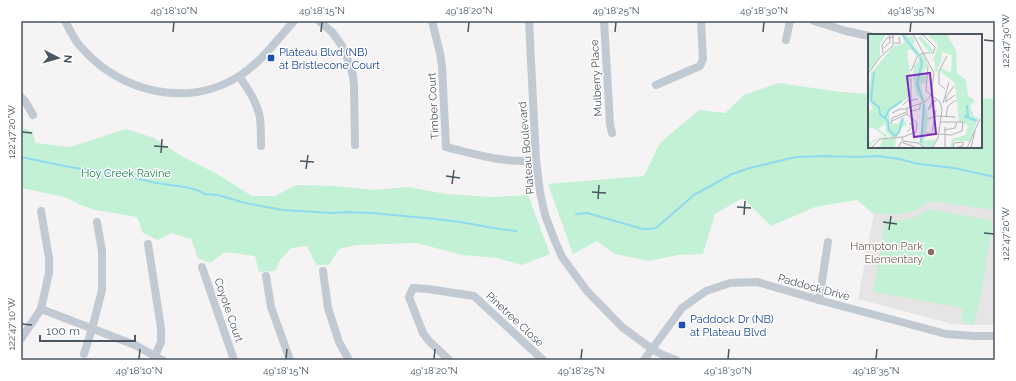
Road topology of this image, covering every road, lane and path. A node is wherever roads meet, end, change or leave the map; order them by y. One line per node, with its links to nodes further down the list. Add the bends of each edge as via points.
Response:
1 (65, 21): 12 (street, via 80,46 96,62 119,79 138,87 169,93 197,92 216,87)
2 (294, 21): 12 (street, via 269,51)
3 (320, 21): 17 (street, via 338,40 353,76)
4 (432, 21): 19 (street, Timber Court, via 442,66 446,147 489,158)
5 (529, 21): 19 (street, Plateau Boulevard)
6 (604, 21): 16 (street, Mulberry Place)
7 (701, 21): 13 (street, via 703,59 700,66)
8 (790, 21): 11 (street)
9 (814, 21): 10 (street)
10 (868, 36)
11 (786, 40)
12 (239, 76): 18 (street, via 258,111)
13 (656, 85)
14 (21, 97): 15 (street)
15 (33, 115)
16 (612, 133)
17 (355, 145)
18 (261, 146)
19 (536, 160): 32 (street, Plateau Boulevard, via 545,215 562,256 604,309 622,327)
20 (41, 211): 28 (street, via 49,258 49,273)
21 (97, 222): 29 (street, via 102,251 102,290)
22 (828, 242): 27 (street)
23 (148, 244): 34 (street, via 161,328)
24 (202, 267): 35 (street, Coyote Court)
25 (323, 271): 37 (street, via 328,308 339,342)
26 (266, 276): 36 (street, via 271,307)
27 (819, 300): 30 (street, Paddock Drive, via 946,334); 32 (street, Paddock Drive, via 756,282 730,283 706,291 682,308)
28 (41, 309): 29 (street); 31 (street)
29 (92, 329): 33 (street); 34 (street, via 135,345)
30 (995, 336)
31 (21, 339)
32 (652, 349): 40 (street, Paddock Drive); 41 (street, Plateau Boulevard)
33 (84, 354)
34 (158, 358)
35 (234, 360)
36 (290, 360)
37 (349, 360)
38 (449, 360): 39 (street, Pinetree Close, via 429,341 424,332 410,297 413,288 474,296)
39 (543, 360)
40 (644, 360)
41 (676, 360)

